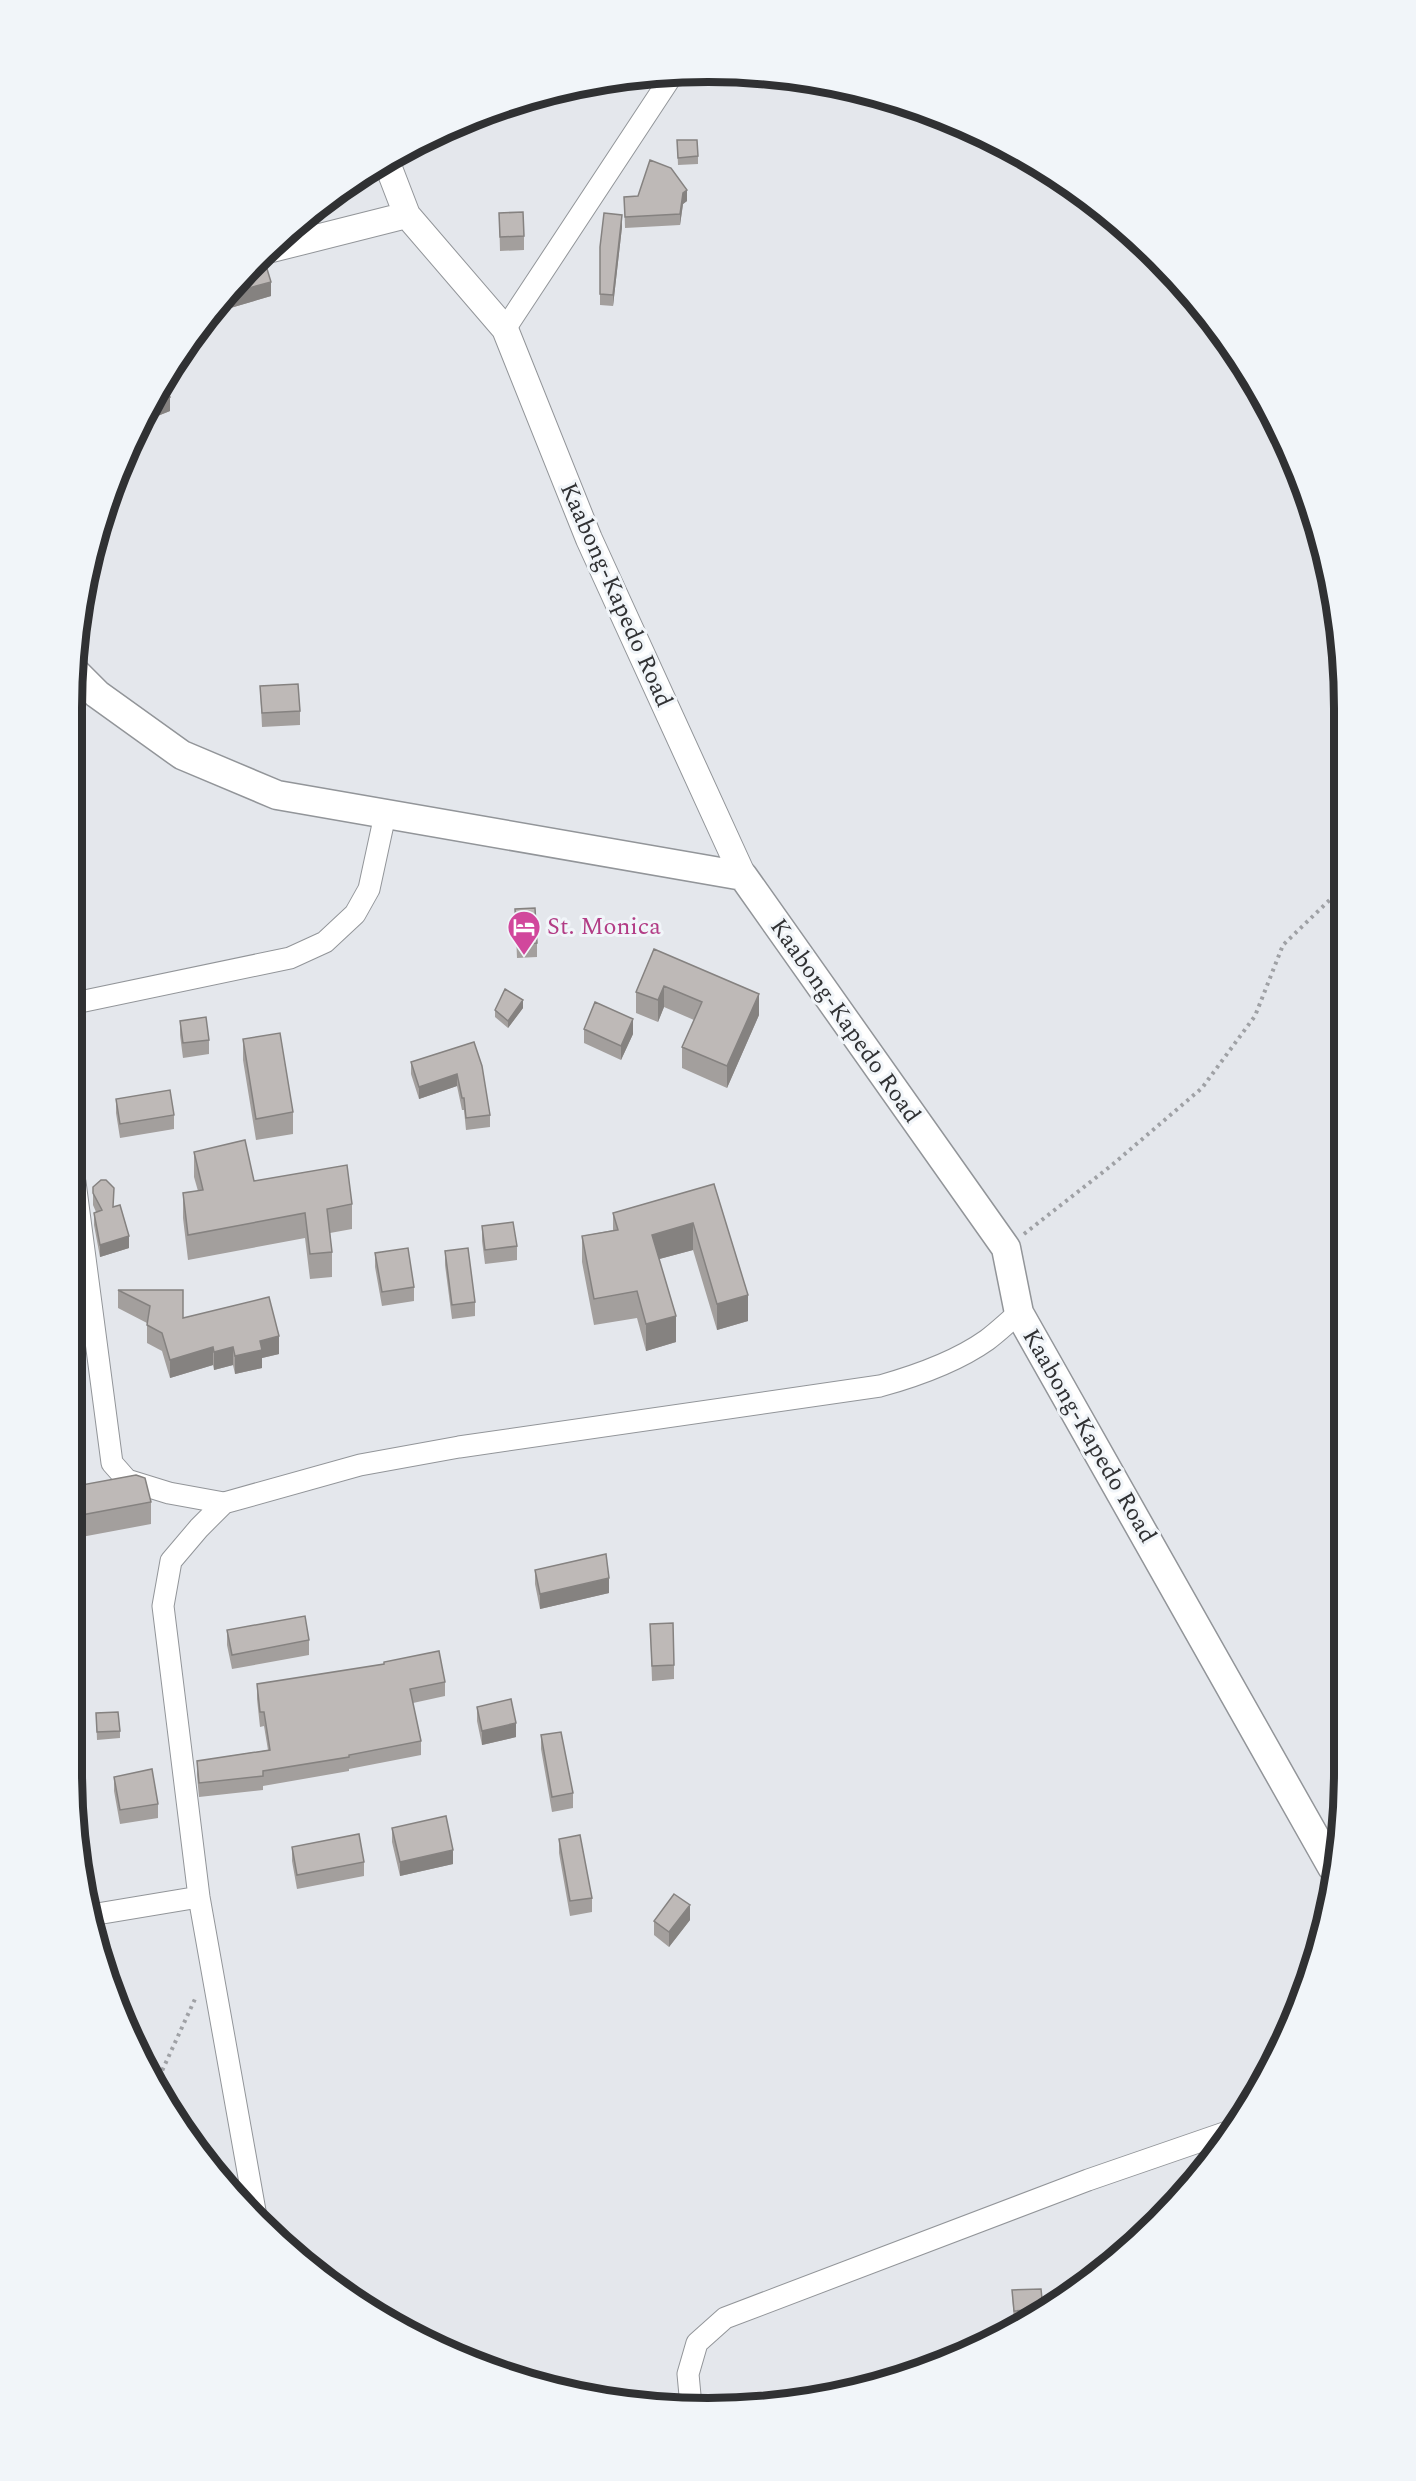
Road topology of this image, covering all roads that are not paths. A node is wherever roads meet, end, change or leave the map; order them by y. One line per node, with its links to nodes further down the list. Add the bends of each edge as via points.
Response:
1 (666, 84): 5 (street)
2 (389, 169): 3 (street, Kaabong-Kapedo Road)
3 (407, 215): 4 (street); 5 (street, Kaabong-Kapedo Road)
4 (289, 245)
5 (505, 329): 8 (street, Kaabong-Kapedo Road, via 589,539)
6 (83, 680): 7 (main road, via 182,755 277,795)
7 (385, 815): 8 (main road); 9 (street, via 369,889 355,914 325,942 290,958)
8 (743, 876): 11 (main road, Kaabong-Kapedo Road, via 1006,1248)
9 (82, 1002)
10 (82, 1235): 12 (street, via 112,1463 127,1480)
11 (1019, 1312): 12 (street, via 986,1340 947,1362 880,1386 459,1447 360,1465); 13 (main road, Kaabong-Kapedo Road)
12 (224, 1503): 14 (street, via 171,1561 163,1606)
13 (1327, 1859)
14 (199, 1897): 15 (street); 17 (street)
15 (99, 1914)
16 (1217, 2136): 18 (street, via 1088,2180 725,2318 697,2343 688,2374)
17 (253, 2202)
18 (690, 2398)

